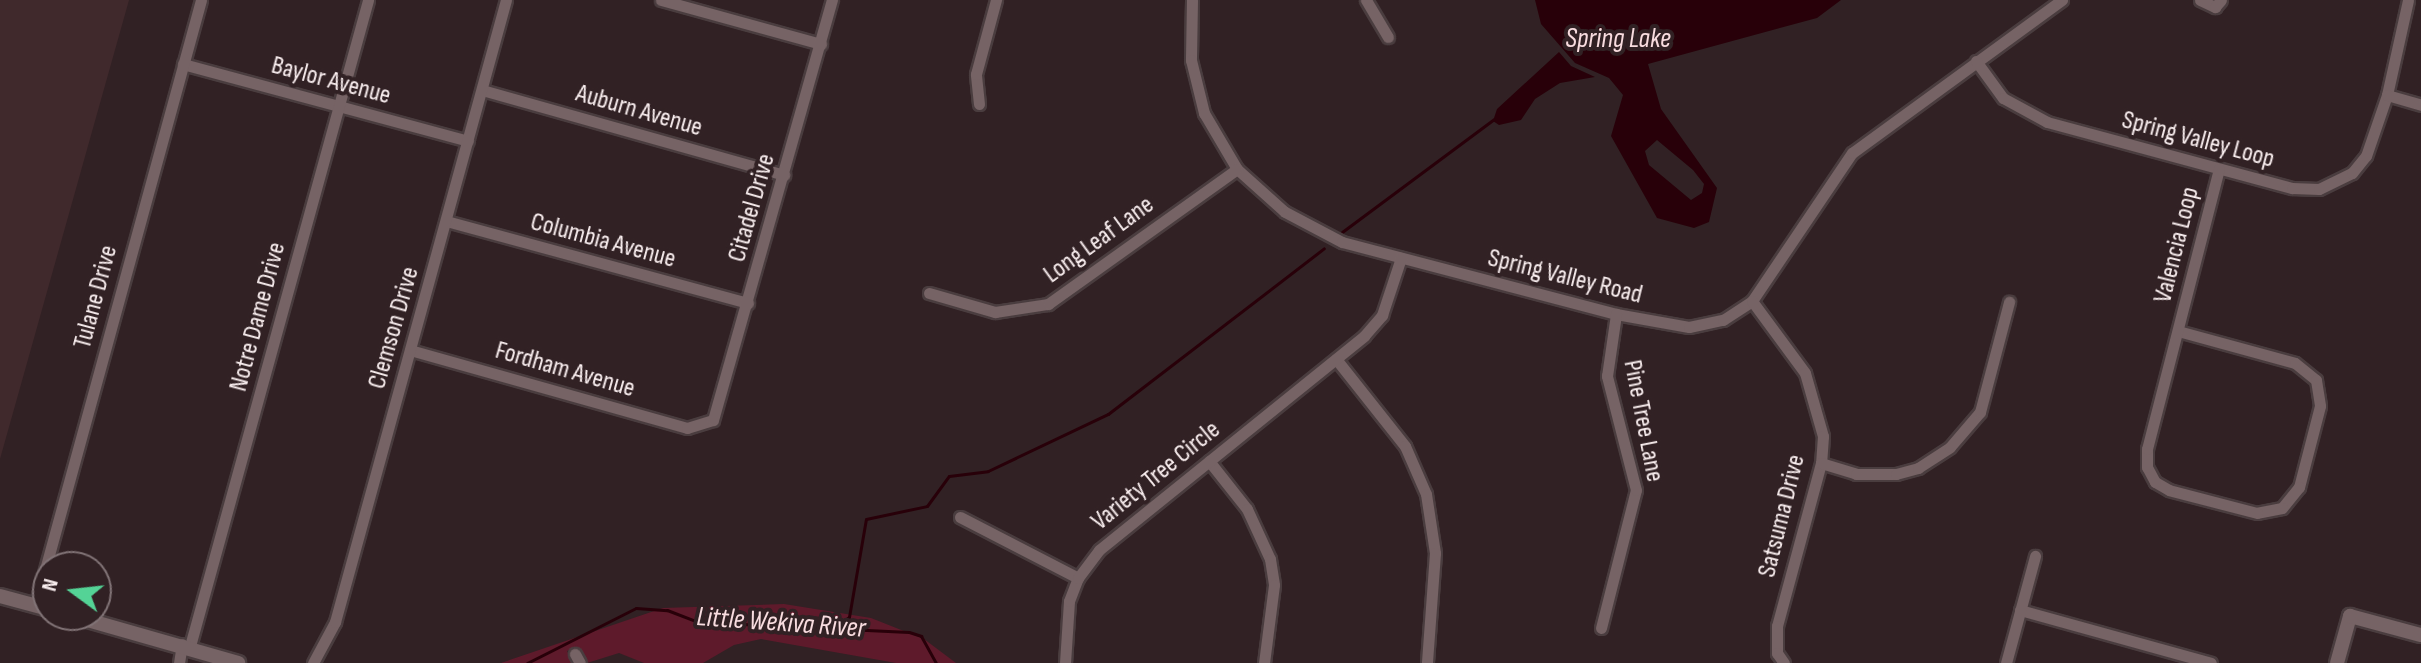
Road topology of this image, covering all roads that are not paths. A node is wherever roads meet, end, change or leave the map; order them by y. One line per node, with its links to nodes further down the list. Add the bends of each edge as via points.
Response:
1 (201, 0): 16 (street, Tulane Drive)
2 (368, 0): 20 (street, Notre Dame Drive)
3 (506, 0): 17 (street, Clemson Drive)
4 (661, 0): 14 (street)
5 (832, 0): 14 (street, Citadel Drive)
6 (996, 0): 19 (street, via 976,74)
7 (1192, 0): 23 (street, Spring Valley Road, via 1189,34 1195,84 1218,142)
8 (1366, 0): 13 (street)
9 (2062, 0): 15 (street)
10 (2200, 0): 11 (street, via 2215,7)
11 (2221, 0)
12 (2408, 0): 18 (street, Spring Valley Loop)
13 (1388, 37)
14 (821, 44): 25 (street, Citadel Drive)
15 (1976, 61): 24 (street, Spring Valley Loop, via 2003,98 2024,112); 29 (street, Spring Valley Road, via 1852,153)
16 (183, 64): 20 (street, Baylor Avenue); 40 (street, Tulane Drive)
17 (482, 90): 22 (street, Clemson Drive); 25 (street, Auburn Avenue)
18 (2387, 95): 21 (street); 24 (street, Spring Valley Loop, via 2366,156 2335,183 2306,190)
19 (979, 104)
20 (339, 105): 22 (street, Baylor Avenue); 49 (street, Notre Dame Drive)
21 (2421, 105)
22 (468, 141): 26 (street, Clemson Drive)
23 (1237, 169): 27 (street, Spring Valley Road, via 1258,192 1314,232); 28 (street, Long Leaf Lane, via 1048,304 995,312)
24 (2219, 169): 33 (street, Valencia Loop)
25 (784, 175): 31 (street, Citadel Drive)
26 (446, 221): 31 (street, Columbia Avenue); 34 (street, Clemson Drive)
27 (1401, 258): 32 (street, Spring Valley Road); 35 (street, Variety Tree Circle, via 1382,315)
28 (929, 293)
29 (1752, 301): 32 (street, Spring Valley Road, via 1723,320 1689,327); 38 (street, Satsuma Drive, via 1812,389 1823,436)
30 (2009, 302): 38 (street, via 1980,412 1950,447 1918,468 1896,474 1856,474)
31 (748, 303): 36 (street, Citadel Drive, via 719,410)
32 (1616, 314): 47 (street, Pine Tree Lane, via 1607,376 1636,490)
33 (2178, 331): 33 (street, Valencia Loop, via 2147,449 2147,467 2155,482 2257,513 2282,508 2299,487 2320,406 2316,380 2295,363)
34 (410, 350): 36 (street, Fordham Avenue, via 687,428); 52 (street, Clemson Drive, via 335,622)
35 (1336, 359): 37 (street, Variety Tree Circle); 55 (street, via 1405,446 1426,494 1435,553)
36 (707, 425)
37 (1209, 461): 42 (street, Variety Tree Circle, via 1117,534); 54 (street, via 1247,509 1270,559 1274,585)
38 (1821, 463): 56 (street, Satsuma Drive, via 1777,626 1777,653)
39 (960, 517): 42 (street)
40 (57, 551)
41 (2035, 556): 45 (street)
42 (1078, 578): 53 (street, Variety Tree Circle, via 1065,625)
43 (0, 596): 44 (street)
44 (32, 605)
45 (2020, 610): 57 (street); 58 (street)
46 (112, 627): 49 (street)
47 (1601, 628)
48 (2421, 635): 59 (street, via 2350,616)
49 (191, 650): 50 (street, Notre Dame Drive); 51 (street)
50 (179, 663)
51 (238, 663)
52 (313, 663)
53 (1065, 663)
54 (1264, 663)
55 (1427, 663)
56 (1784, 663)
57 (2006, 663)
58 (2211, 663)
59 (2337, 663)

